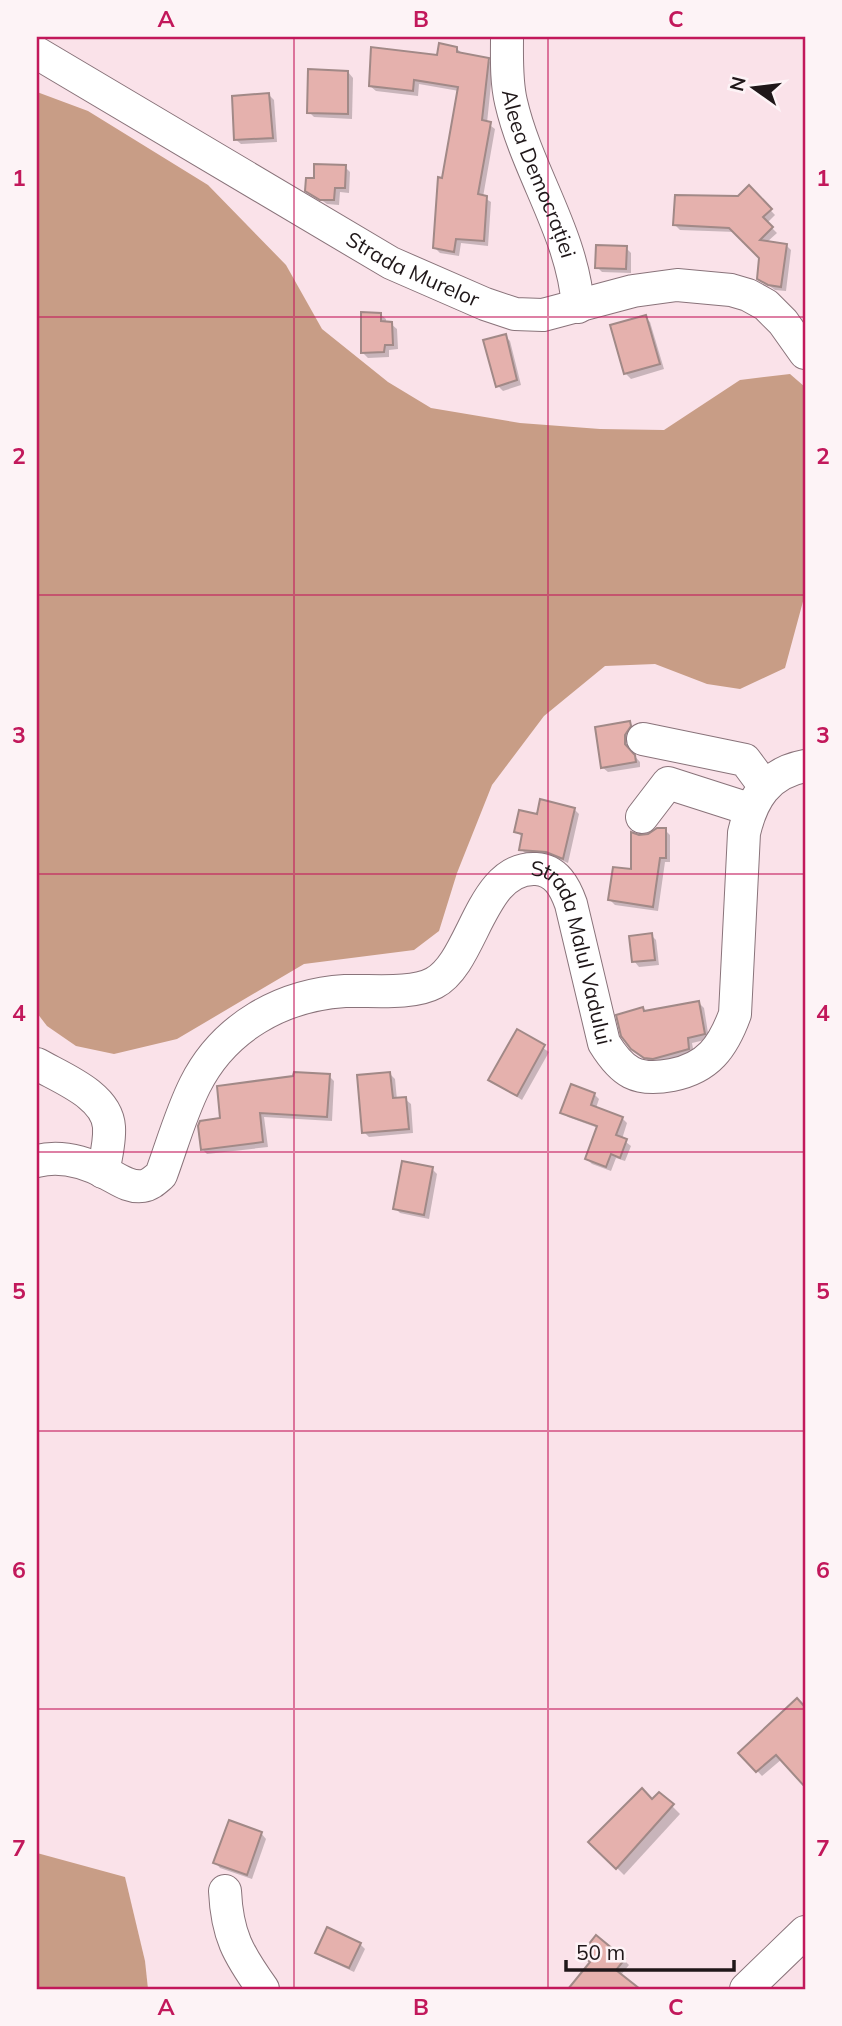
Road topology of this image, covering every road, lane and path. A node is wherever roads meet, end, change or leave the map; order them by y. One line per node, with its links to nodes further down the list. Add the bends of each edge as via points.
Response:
1 (507, 37): 3 (street, Aleea Democrației, via 510,99 569,254)
2 (37, 53): 3 (street, Strada Murelor, via 404,269 515,314 543,315)
3 (578, 307): 4 (street, Strada Murelor, via 633,291 677,285 731,290 766,304)
4 (805, 353)
5 (643, 738): 7 (street, via 745,760)
6 (805, 766): 7 (street, via 783,774)
7 (757, 798): 8 (street, via 668,783); 11 (street, Strada Malul Vadului, via 744,832 735,1014 719,1048 688,1072 643,1078 615,1061 604,1043 565,888 554,875 533,868 520,871 499,887 450,971 431,985 312,995 286,1002 233,1034 209,1060 194,1086 161,1175 141,1187)
8 (642, 817)
9 (37, 1064): 11 (street, via 95,1099 105,1112 109,1138)
10 (37, 1161): 11 (street, Strada Malul Vadului, via 67,1159)
11 (103, 1172)
12 (225, 1891): 14 (street, via 227,1922 243,1961)
13 (805, 1932): 15 (street)
14 (264, 1989)
15 (746, 1989)

